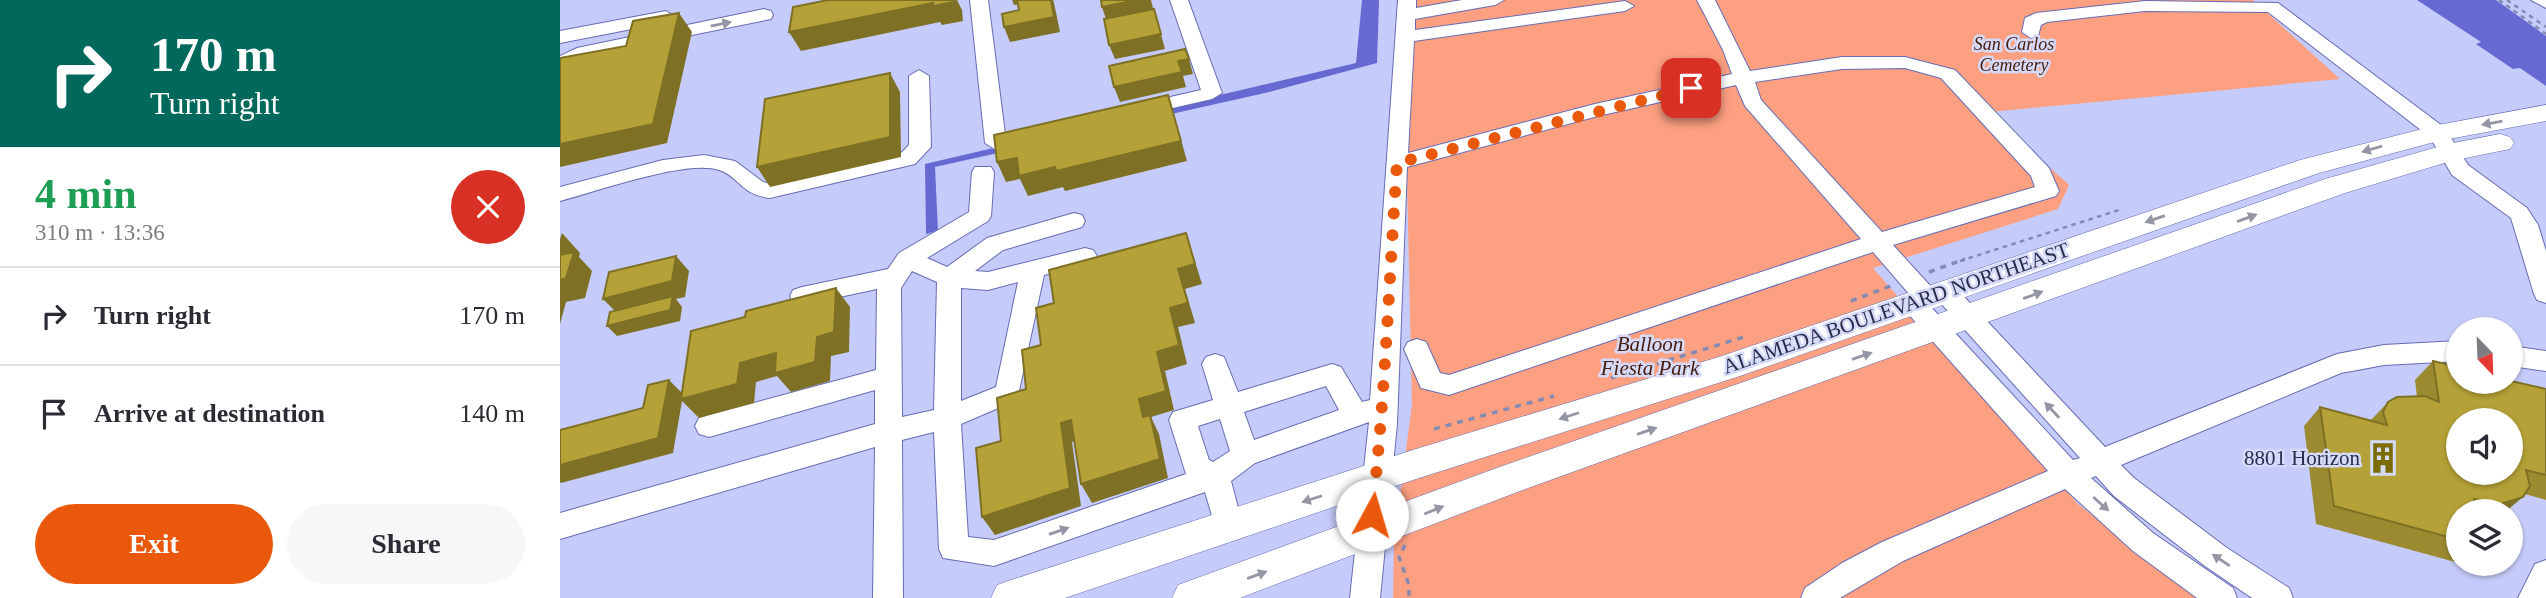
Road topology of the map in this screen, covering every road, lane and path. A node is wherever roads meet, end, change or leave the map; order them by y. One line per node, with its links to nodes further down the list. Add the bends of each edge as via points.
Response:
1 (979, 0): 21 (street, via 996,143)
2 (1179, 0): 20 (street, via 1212,93)
3 (1495, 0): 11 (street)
4 (1706, 0): 17 (street)
5 (2499, 0): 14 (path)
6 (2507, 0): 12 (path)
7 (2540, 0): 8 (street)
8 (2546, 3)
9 (1625, 6): 11 (street)
10 (760, 8): 15 (street); 16 (street, one-way to 10, via 584,52)
11 (1406, 17): 24 (street)
12 (2546, 27)
13 (2031, 32): 23 (street, via 2032,22 2043,17 2105,10 2272,7)
14 (2546, 34)
15 (560, 37)
16 (560, 63)
17 (1744, 75): 24 (street); 30 (street, via 1752,102); 30 (street, via 1814,66 1903,62 1935,66 1948,74 2041,173 2048,191)
18 (919, 76): 26 (street, via 920,147 907,159 770,191 751,187 735,169 720,163 690,163)
19 (2546, 113): 23 (main road, ALAMEDA BOULEVARD NORTHEAST, one-way to 23)
20 (1118, 115)
21 (1037, 134)
22 (2546, 134): 23 (main road, ALAMEDA BOULEVARD NORTHEAST)
23 (2443, 143): 27 (street, via 2460,170); 37 (main road, ALAMEDA BOULEVARD NORTHEAST, via 2335,186)
24 (1397, 163): 45 (street)
25 (983, 172): 32 (street, via 980,216)
26 (560, 194)
27 (2521, 216): 29 (street); 35 (street)
28 (1074, 222): 34 (street, via 995,244)
29 (2546, 226)
30 (1877, 244): 37 (street); 38 (street, via 1449,385 1430,381)
31 (1085, 256): 33 (street)
32 (900, 268): 34 (street); 36 (street); 43 (street, via 888,298)
33 (1033, 269): 34 (street, via 988,281); 47 (street, via 1008,393)
34 (949, 278): 47 (street)
35 (2546, 294)
36 (802, 296)
37 (1938, 308): 51 (street, one-way to 37); 52 (street); 53 (main road, ALAMEDA BOULEVARD NORTHEAST, one-way to 53, via 1728,367); 57 (main road, ALAMEDA BOULEVARD NORTHEAST, one-way to 37, via 1507,480)
38 (1417, 349)
39 (2446, 352): 51 (street, via 2384,355 2337,364)
40 (2524, 358): 41 (street)
41 (2546, 361)
42 (1215, 364): 44 (street)
43 (887, 377): 48 (street); 49 (street)
44 (1228, 406): 46 (street, via 1332,374); 50 (street); 54 (street, via 1183,420 1198,468)
45 (1383, 406): 46 (street); 53 (street)
46 (1357, 417): 50 (street)
47 (947, 418): 49 (street); 54 (street, one-way to 54, via 954,549 994,553)
48 (709, 426)
49 (887, 432): 55 (street); 59 (street)
50 (1245, 455): 54 (street)
51 (2099, 461): 52 (street); 66 (street, one-way to 51, via 2165,519)
52 (2068, 474): 64 (street, via 1896,550 1854,571); 65 (street, one-way to 65, via 2143,542)
53 (1376, 478): 56 (main road, ALAMEDA BOULEVARD NORTHEAST, one-way to 56); 57 (street)
54 (1209, 479): 56 (street)
55 (560, 526)
56 (1228, 527): 60 (main road, ALAMEDA BOULEVARD NORTHEAST)
57 (1387, 539): 61 (main road, ALAMEDA BOULEVARD NORTHEAST, one-way to 57); 62 (street); 63 (path, via 1399,557)
58 (2546, 574): 67 (street)
59 (888, 598)
60 (1011, 598)
61 (1192, 598)
62 (1365, 598)
63 (1409, 598)
64 (1816, 598)
65 (2222, 598)
66 (2278, 598)
67 (2533, 598)

